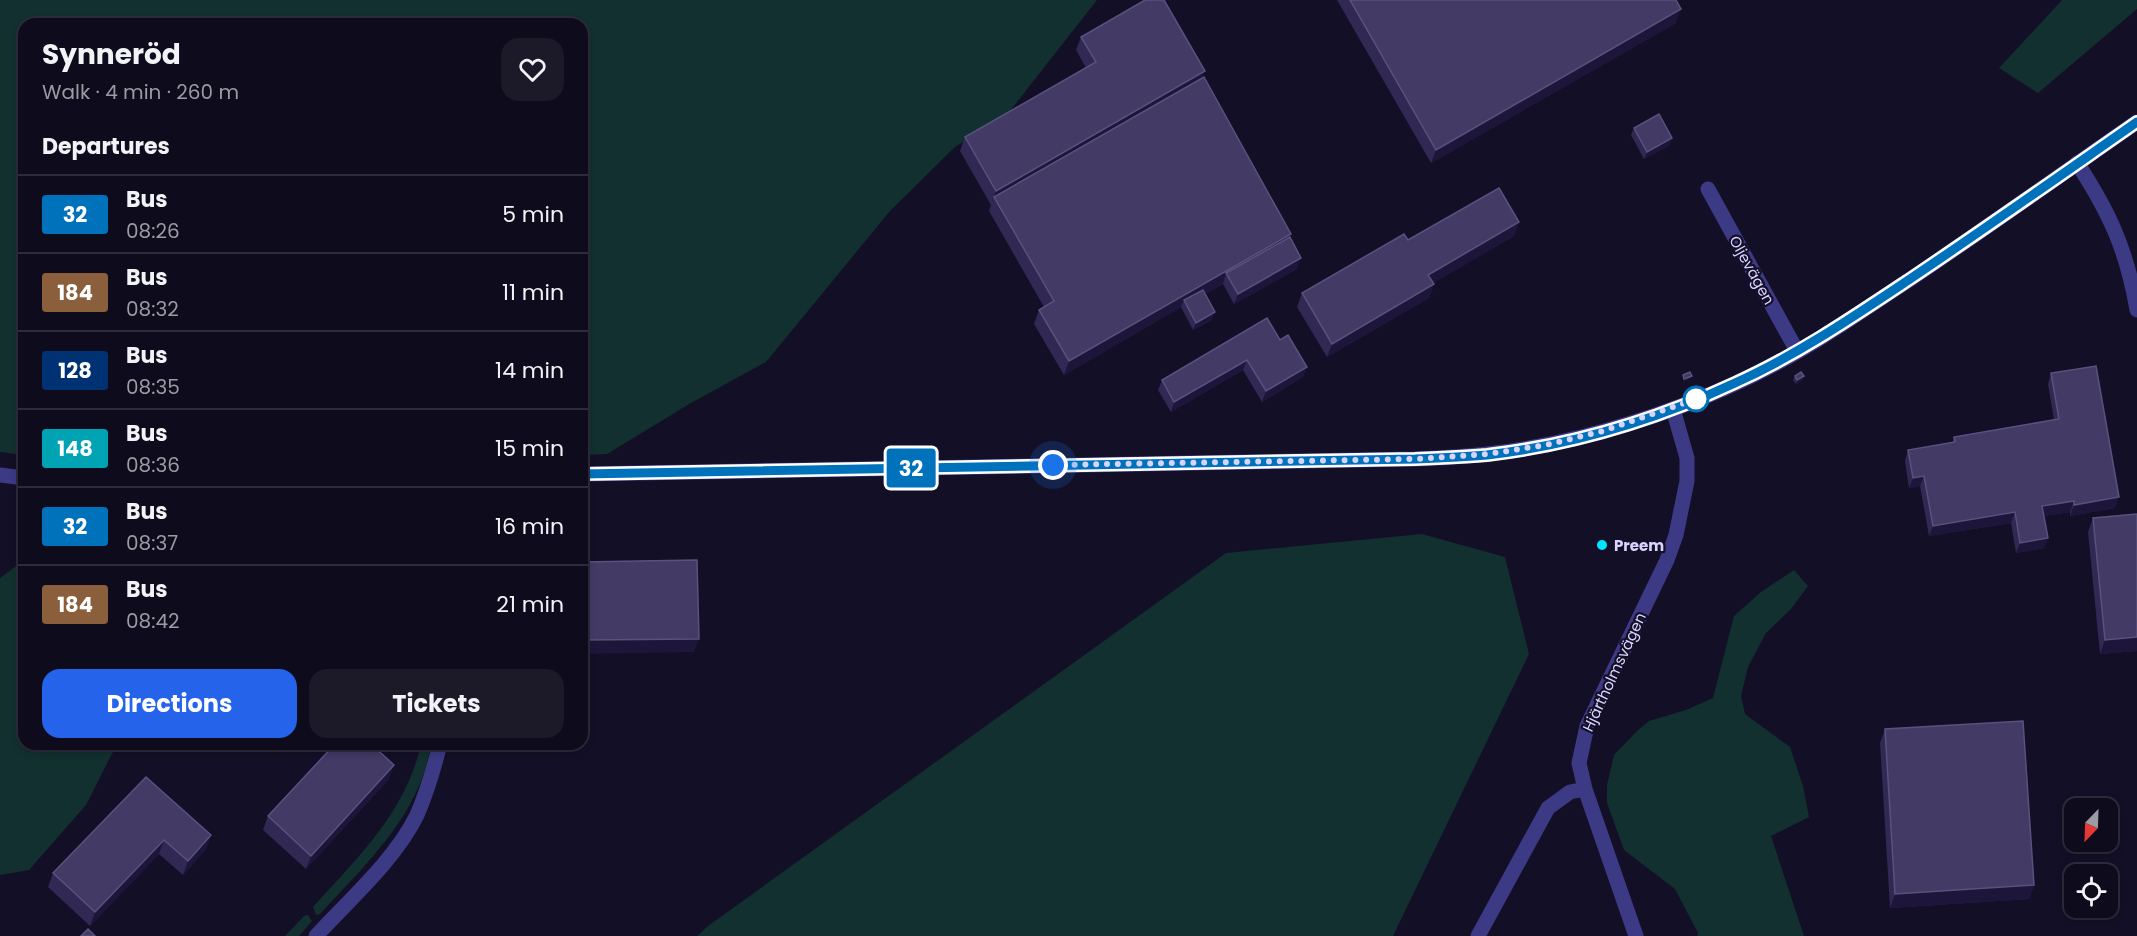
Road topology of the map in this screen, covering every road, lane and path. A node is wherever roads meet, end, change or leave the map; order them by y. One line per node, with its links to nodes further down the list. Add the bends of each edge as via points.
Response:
1 (2137, 122): 2 (street)
2 (2077, 163): 4 (street, via 2116,231); 5 (street, via 1854,317)
3 (1707, 189): 5 (street, Oljevägen)
4 (2137, 310)
5 (1797, 351): 6 (street)
6 (1673, 409): 7 (street, via 1546,445 1415,459); 11 (street, Hjärtholmsvägen, via 1687,458 1687,481 1676,535 1587,726 1579,763)
7 (588, 474)
8 (0, 475): 9 (street)
9 (18, 477)
10 (438, 750): 12 (street, via 424,796 407,831 379,869)
11 (1585, 789): 13 (street, via 1570,792 1548,808); 14 (street, Hjärtholmsvägen)
12 (315, 936)
13 (1479, 936)
14 (1636, 936)

